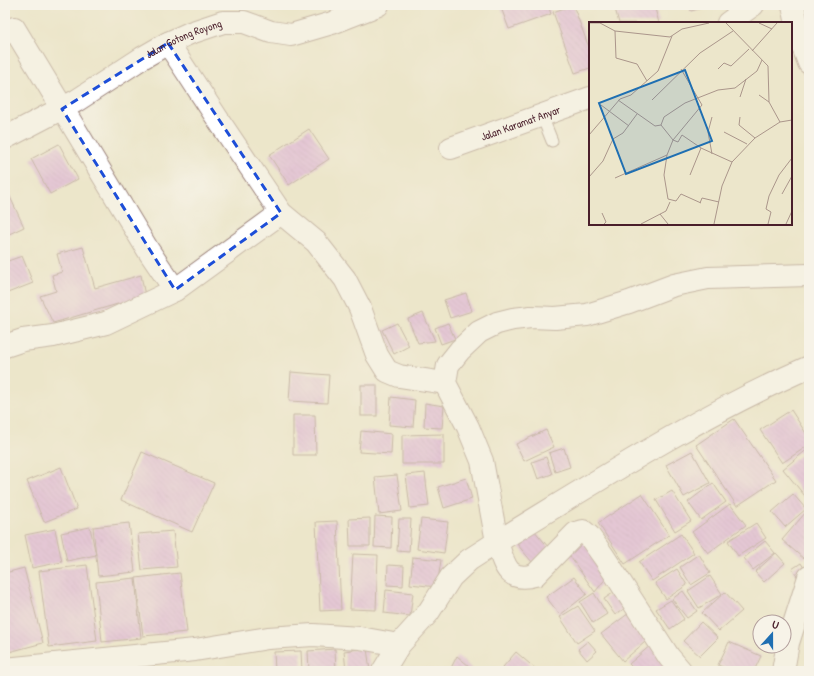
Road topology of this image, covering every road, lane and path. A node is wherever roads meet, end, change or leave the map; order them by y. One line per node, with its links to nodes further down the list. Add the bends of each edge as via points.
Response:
1 (378, 5): 6 (street, Jalan Gotong Royong, via 332,23 291,35 271,32 244,22 223,22)
2 (753, 5): 4 (street)
3 (793, 5): 7 (street, via 800,40)
4 (729, 22)
5 (14, 28): 9 (street)
6 (168, 43): 9 (street, Jalan Gotong Royong); 14 (street)
7 (809, 63)
8 (589, 98): 10 (street, Jalan Karamat Anyar)
9 (62, 109): 11 (street, Jalan Gotong Royong); 16 (street)
10 (542, 116): 12 (lane); 13 (street, Jalan Karamat Anyar)
11 (5, 138)
12 (552, 141)
13 (451, 148)
14 (281, 213): 16 (street); 19 (street, via 316,242 344,280 360,308 377,355 387,371 399,376)
15 (809, 275): 19 (street, via 708,278 674,285 587,315 531,317 497,323 479,332 460,350 448,365)
16 (175, 290): 17 (street, via 106,323)
17 (5, 346)
18 (809, 367): 20 (street, via 651,449)
19 (445, 383): 20 (street, via 482,461)
20 (497, 542): 22 (street, via 469,560 451,577 428,613); 25 (street, via 506,569 513,575 527,577 536,575 576,533 583,531 604,557 669,657)
21 (809, 577): 26 (street, via 788,643)
22 (399, 645): 23 (street, via 360,638 313,635); 24 (street)
23 (5, 669)
24 (383, 671)
25 (681, 671)
26 (783, 671)

